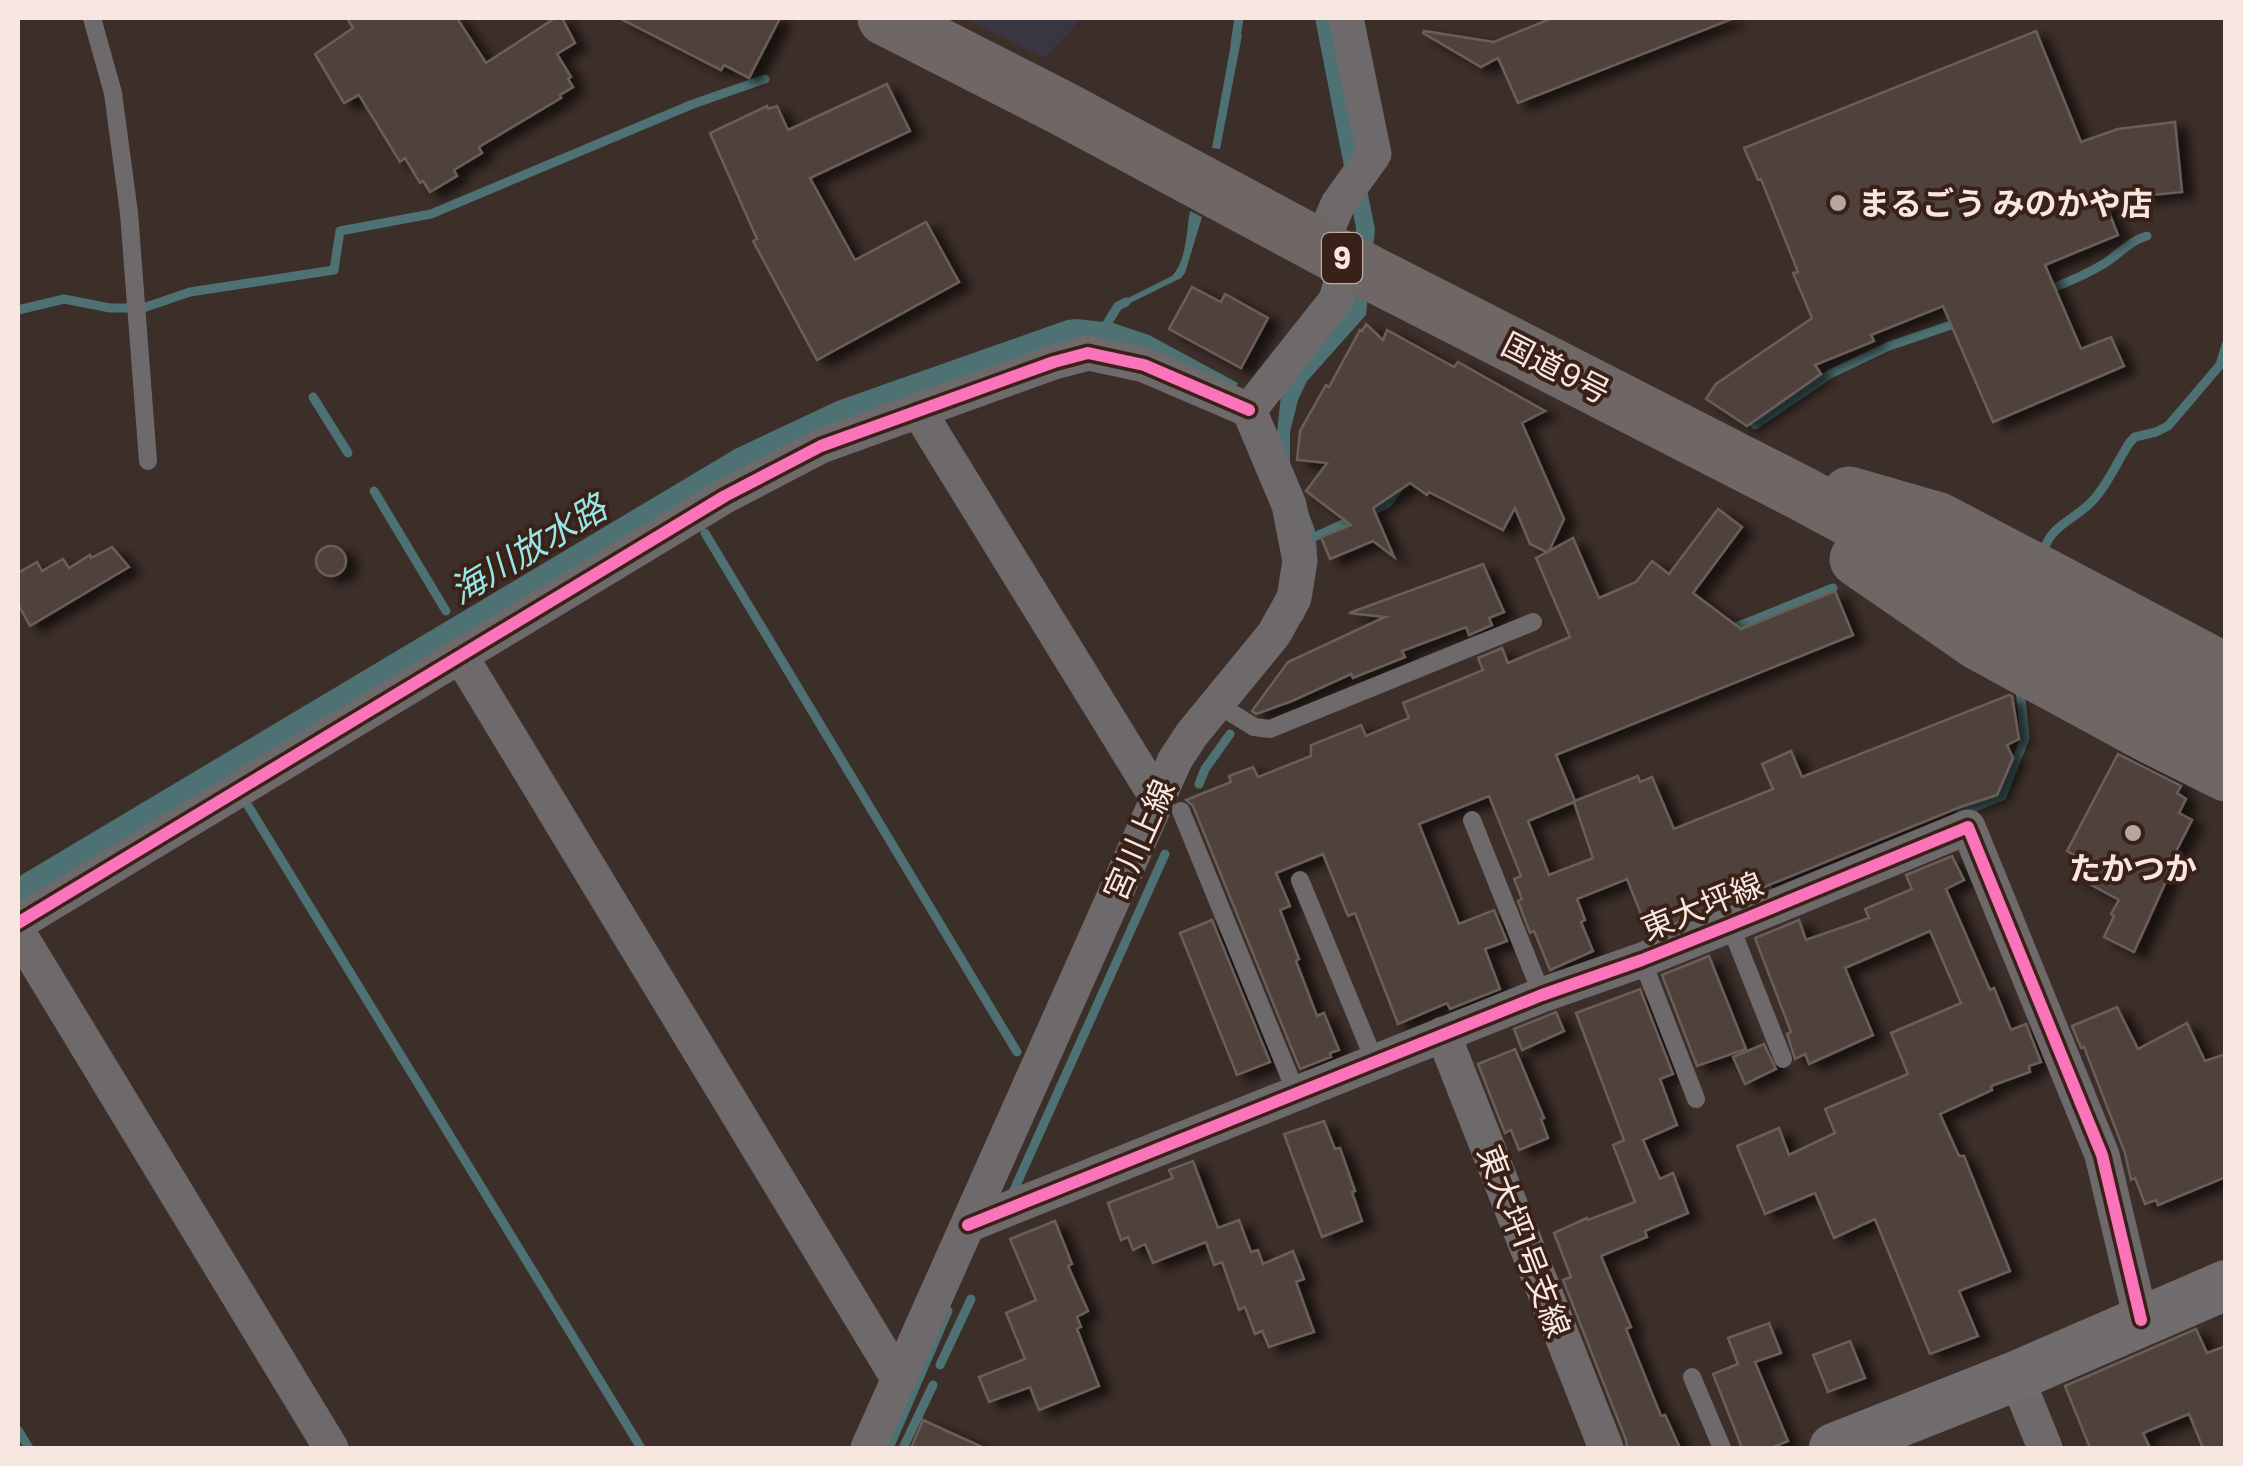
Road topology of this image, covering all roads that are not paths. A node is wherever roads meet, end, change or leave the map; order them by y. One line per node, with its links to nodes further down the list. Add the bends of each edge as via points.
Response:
1 (92, 18): 7 (lane, via 113,93 129,213)
2 (886, 18): 4 (highway, 国道9号 / 9)
3 (1346, 18): 4 (street, via 1374,154 1338,204)
4 (1334, 254): 6 (street, via 1336,300); 8 (highway, 国道9号 / 9)
5 (918, 410): 6 (street, via 1088,353 1144,365); 10 (street, via 821,446 725,496); 15 (street)
6 (1250, 410): 12 (street, 宮川上線, via 1289,505 1300,561 1285,617)
7 (148, 461)
8 (1801, 494): 11 (highway, 9, via 1846,494 1939,520); 13 (highway, 国道9号 / 9); 14 (highway, via 1830,540 1979,643)
9 (1533, 622): 12 (lane, via 1270,729 1254,727)
10 (460, 655): 18 (street); 33 (street)
11 (2226, 670)
12 (1217, 704): 15 (street, 宮川上線, via 1184,747)
13 (2226, 723)
14 (2226, 774)
15 (1169, 805): 26 (lane); 28 (street, 宮川上線)
16 (1472, 820): 22 (lane)
17 (1300, 880): 25 (lane)
18 (18, 924)
19 (1730, 925): 21 (street, 東大坪線); 24 (lane); 30 (street, 東大坪線, via 1968,826 2102,1155)
20 (18, 932): 34 (street)
21 (1642, 960): 22 (street, 東大坪線); 27 (lane)
22 (1542, 995): 23 (street, 東大坪線)
23 (1443, 1034): 25 (street, 東大坪線); 36 (street, 東大坪1号支線)
24 (1784, 1059)
25 (1375, 1062): 26 (street, 東大坪線)
26 (1297, 1095): 28 (street, 東大坪線)
27 (1696, 1099)
28 (968, 1225): 33 (street, 宮川上線)
29 (2226, 1285): 30 (main road)
30 (2141, 1320): 31 (main road)
31 (2016, 1376): 38 (main road); 39 (street)
32 (1692, 1377): 37 (lane)
33 (899, 1380): 35 (street, 宮川上線)
34 (331, 1448)
35 (868, 1448)
36 (1606, 1448)
37 (1722, 1448)
38 (1834, 1448)
39 (2045, 1448)

